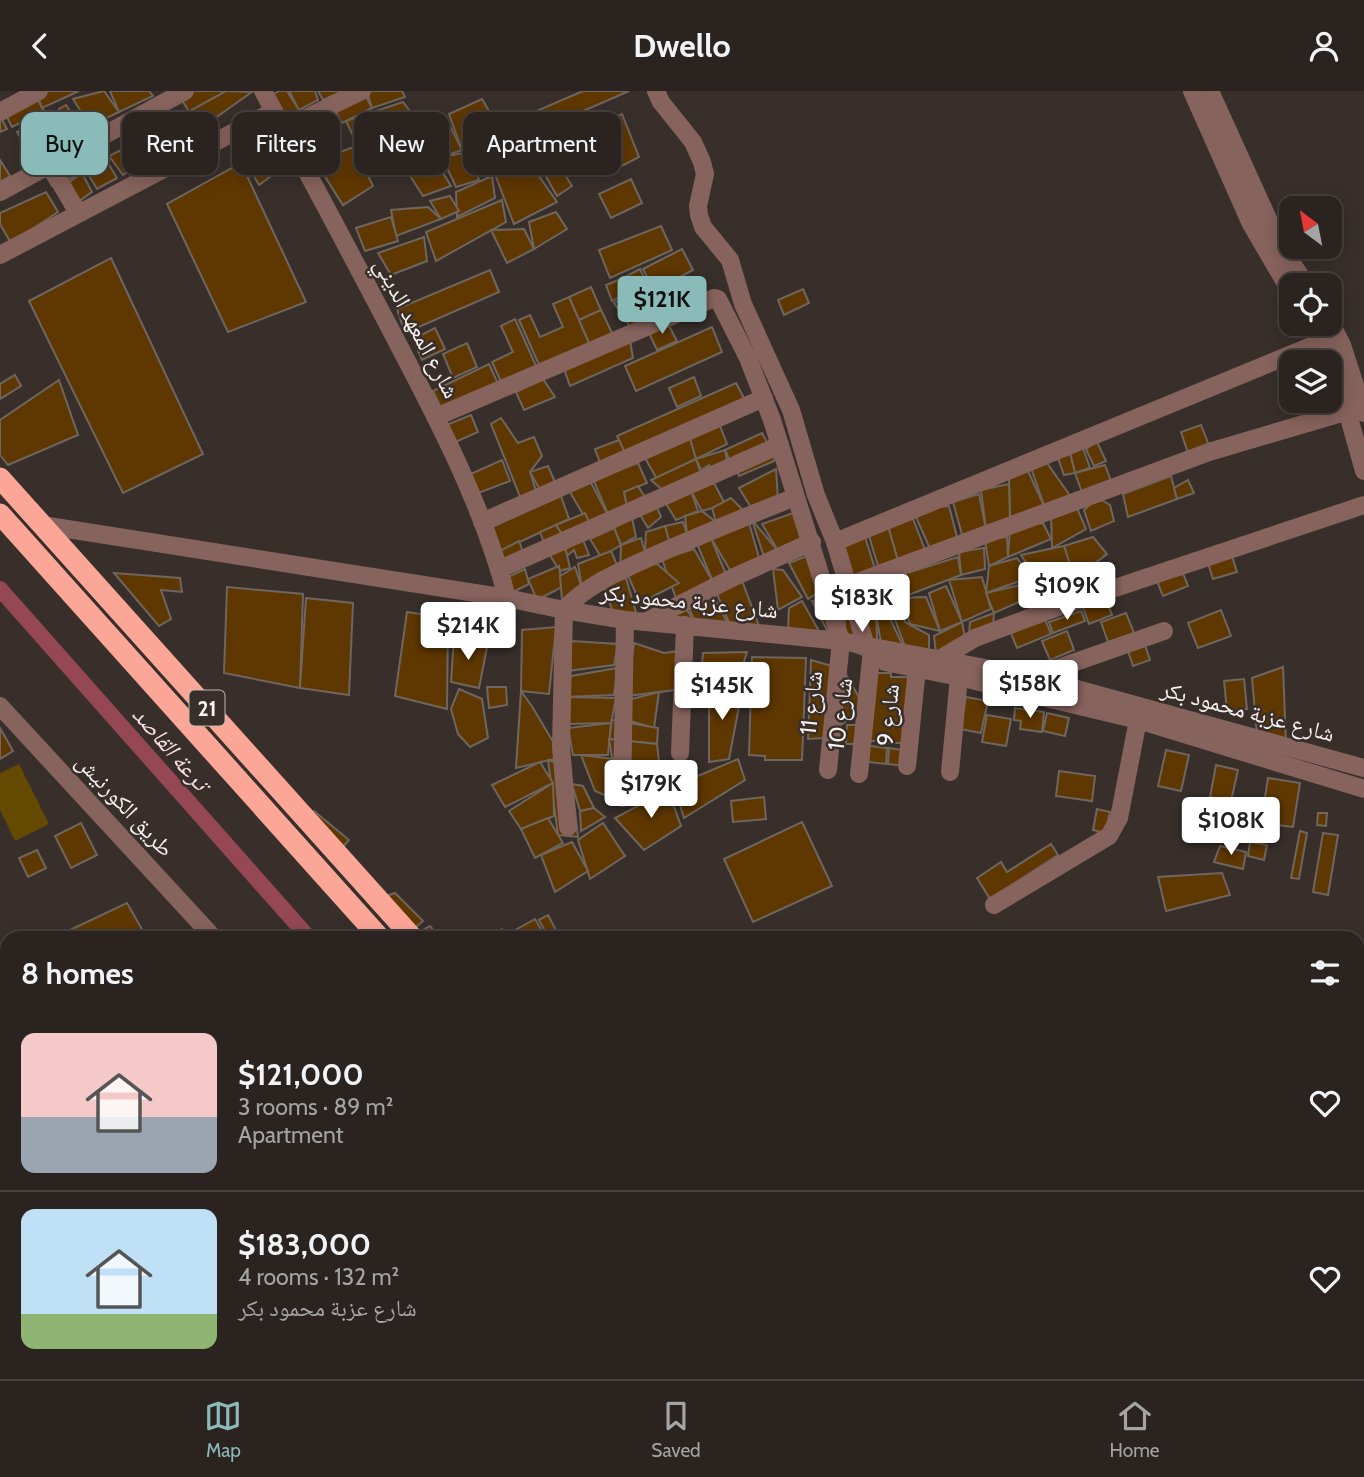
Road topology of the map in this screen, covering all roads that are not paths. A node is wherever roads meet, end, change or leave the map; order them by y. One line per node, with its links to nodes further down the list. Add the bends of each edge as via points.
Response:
1 (39, 91): 9 (street)
2 (185, 91): 11 (street)
3 (263, 91): 8 (street, شارع المعهد الديني)
4 (362, 91): 10 (street)
5 (656, 91): 35 (street, via 702,162 705,174 698,206 703,227 730,260 743,304 791,409)
6 (1192, 91): 18 (street, via 1251,224)
7 (1210, 91): 19 (street, via 1278,241)
8 (274, 111): 16 (street)
9 (0, 112)
10 (317, 112)
11 (108, 133)
12 (31, 175): 15 (street)
13 (56, 175): 16 (street)
14 (308, 175): 25 (street, شارع المعهد الديني)
15 (0, 192)
16 (78, 213): 17 (street)
17 (0, 255)
18 (1280, 273)
19 (1298, 273)
20 (1317, 336): 22 (street)
21 (1337, 336): 24 (street)
22 (1321, 342): 24 (street); 35 (street)
23 (764, 398): 25 (street, via 721,302 714,298); 26 (street); 32 (street)
24 (1356, 412): 27 (street); 37 (street, via 1209,452)
25 (436, 417): 32 (street, شارع المعهد الديني)
26 (780, 445): 29 (street); 36 (street)
27 (1364, 471)
28 (0, 478): 33 (highway, 21)
29 (795, 498): 34 (street); 39 (street, via 633,566 588,589)
30 (1364, 505): 46 (street, via 1061,606 975,638)
31 (0, 514): 63 (highway, 21)
32 (482, 522): 36 (street, شارع المعهد الديني)
33 (42, 525): 38 (street, شارع عزبة محمود بكر); 64 (highway, 21)
34 (812, 542): 41 (street); 44 (street)
35 (835, 542): 37 (street)
36 (500, 569): 38 (street, شارع المعهد الديني)
37 (847, 586): 45 (street)
38 (507, 598): 39 (street, شارع عزبة محمود بكر)
39 (564, 610): 40 (street, شارع عزبة محمود بكر); 60 (street, via 561,747)
40 (625, 620): 41 (street, شارع عزبة محمود بكر); 59 (street)
41 (645, 622): 42 (street, شارع عزبة محمود بكر)
42 (685, 625): 44 (street, شارع عزبة محمود بكر); 52 (street)
43 (1164, 632): 49 (street)
44 (841, 647): 45 (street, شارع عزبة محمود بكر); 55 (street, شارع 11)
45 (869, 653): 46 (street, شارع عزبة محمود بكر); 47 (street, شارع عزبة محمود بكر); 57 (street, شارع 10)
46 (938, 660): 49 (street, شارع عزبة محمود بكر)
47 (917, 668): 48 (street, شارع عزبة محمود بكر); 53 (street, شارع 9)
48 (959, 677): 51 (street, شارع عزبة محمود بكر); 56 (street)
49 (1032, 677): 54 (street, شارع عزبة محمود بكر)
50 (0, 706): 62 (street, طريق الكورنيش)
51 (1138, 720): 58 (street, شارع عزبة محمود بكر); 61 (street, via 1119,818 1109,836)
52 (680, 753)
53 (907, 767)
54 (1364, 768)
55 (828, 770)
56 (950, 772)
57 (859, 774)
58 (1364, 789)
59 (622, 798)
60 (568, 827)
61 (994, 905)
62 (208, 931)
63 (374, 931)
64 (407, 931)

